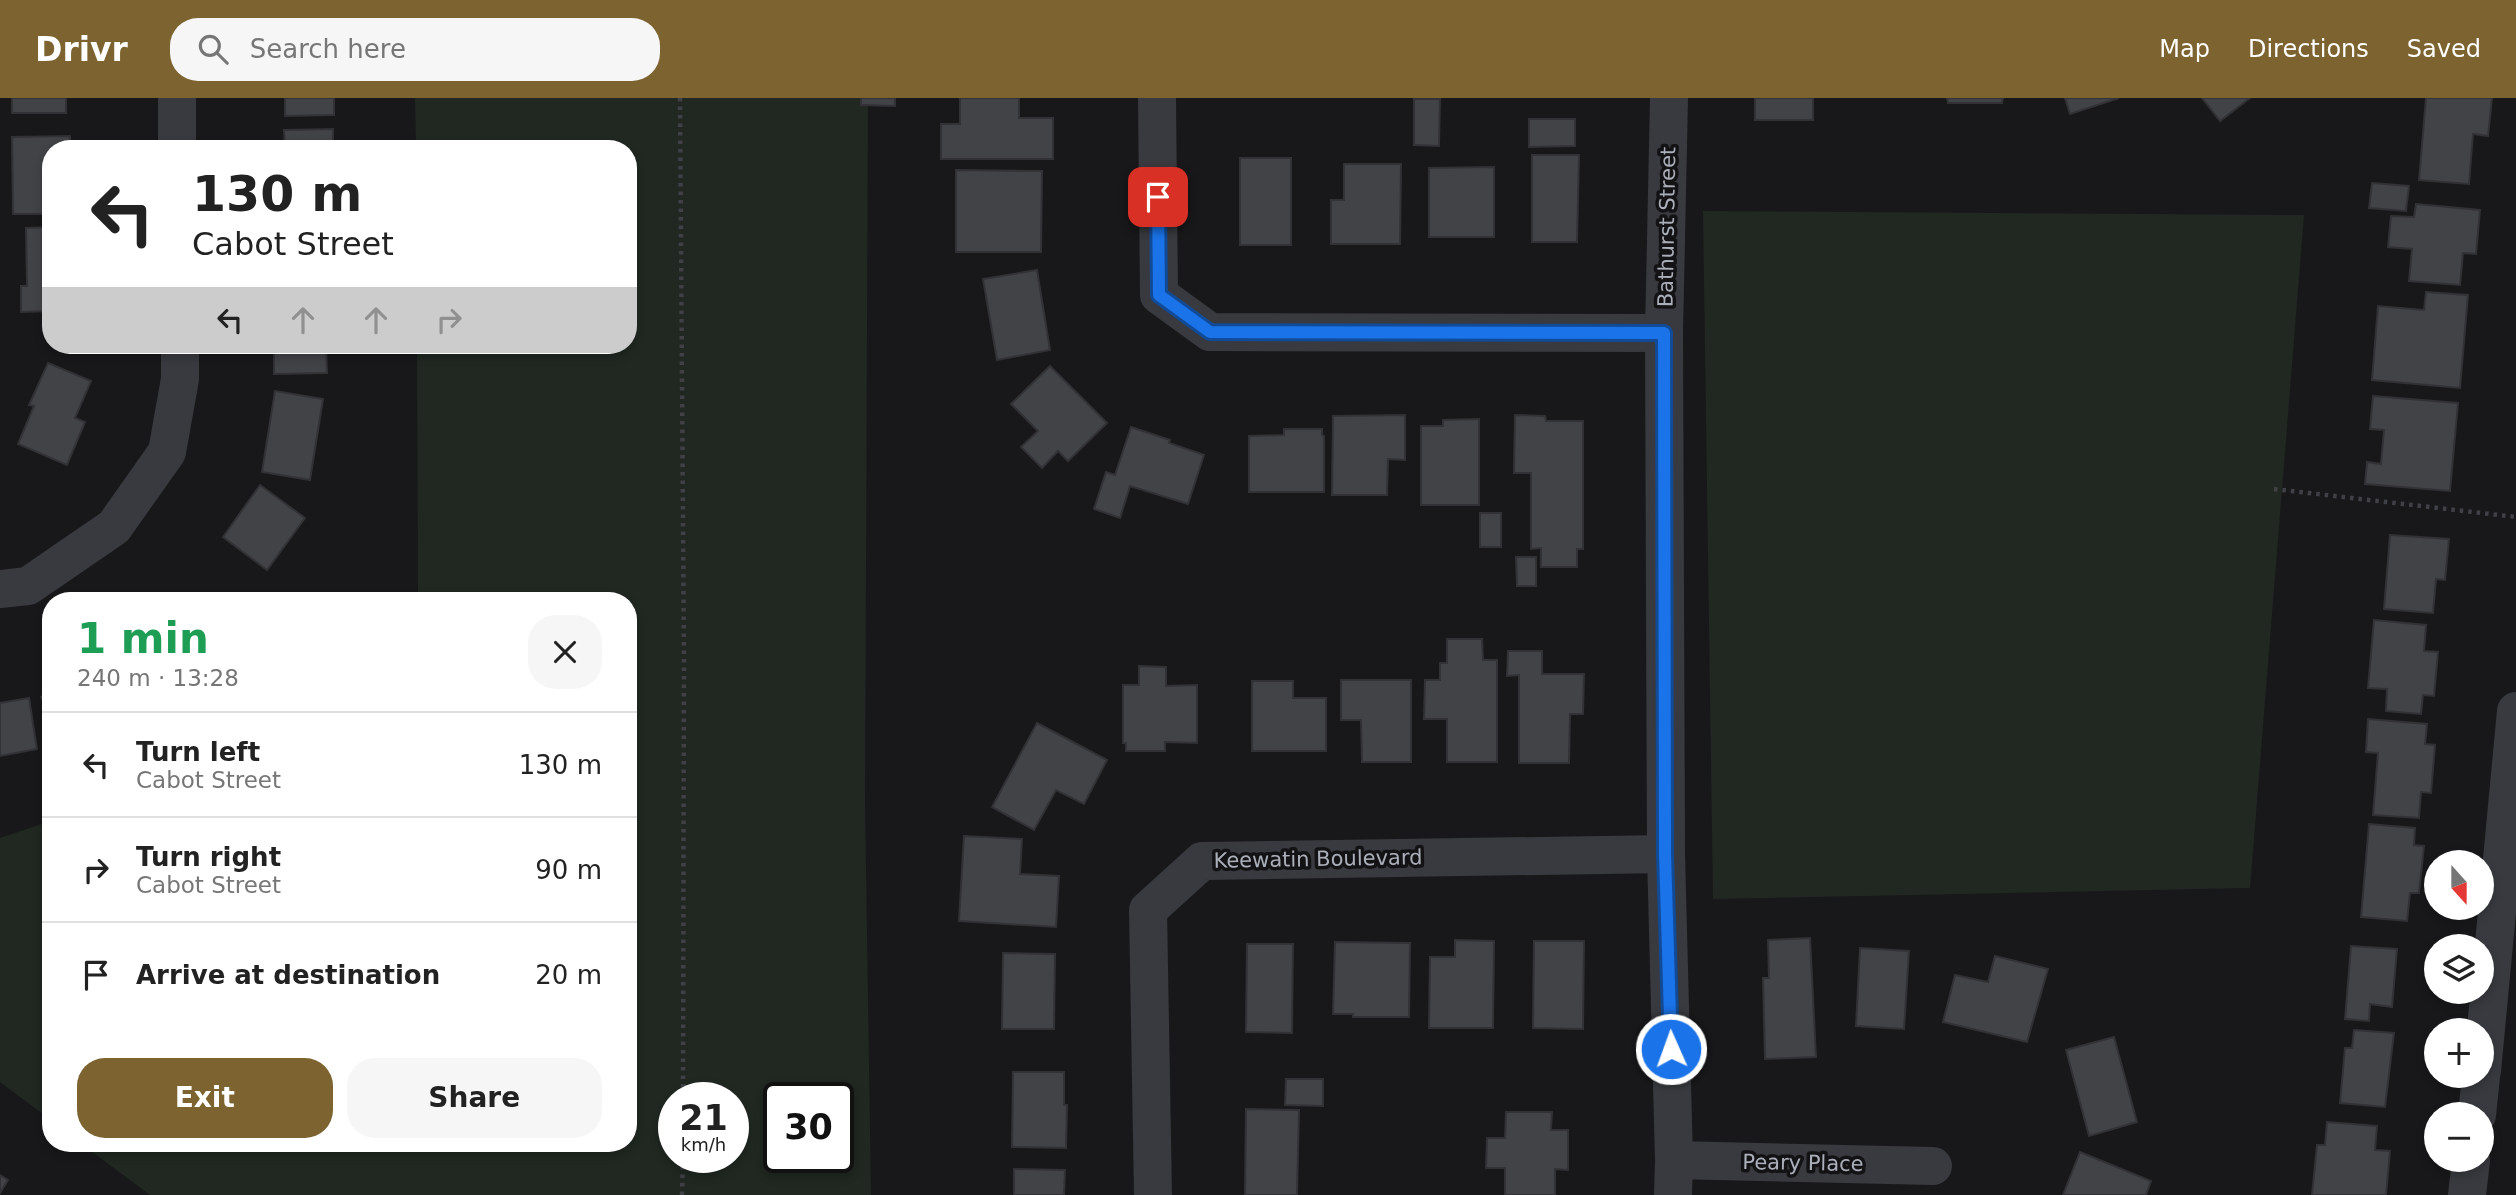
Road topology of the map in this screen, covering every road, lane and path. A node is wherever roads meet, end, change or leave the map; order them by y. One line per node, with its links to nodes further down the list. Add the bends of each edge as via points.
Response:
1 (177, 98): 5 (street)
2 (680, 98): 14 (path)
3 (1157, 98): 6 (street, via 1159,295 1210,332)
4 (1669, 98): 6 (street, Bathurst Street)
5 (177, 140)
6 (1664, 333): 12 (street, Bathurst Street)
7 (180, 354): 10 (street, via 167,452 114,527 28,586)
8 (2274, 489): 9 (path)
9 (2516, 517)
10 (0, 589)
11 (2516, 711): 13 (street)
12 (1665, 854): 18 (street, Bathurst Street); 20 (street, Keewatin Boulevard, via 1202,861 1148,909)
13 (2501, 1033)
14 (683, 1082)
15 (1933, 1166): 18 (street, Peary Place)
16 (2470, 1172): 21 (street)
17 (682, 1173): 19 (path)
18 (1674, 1178)
19 (682, 1195)
20 (1153, 1195)
21 (2468, 1195)

